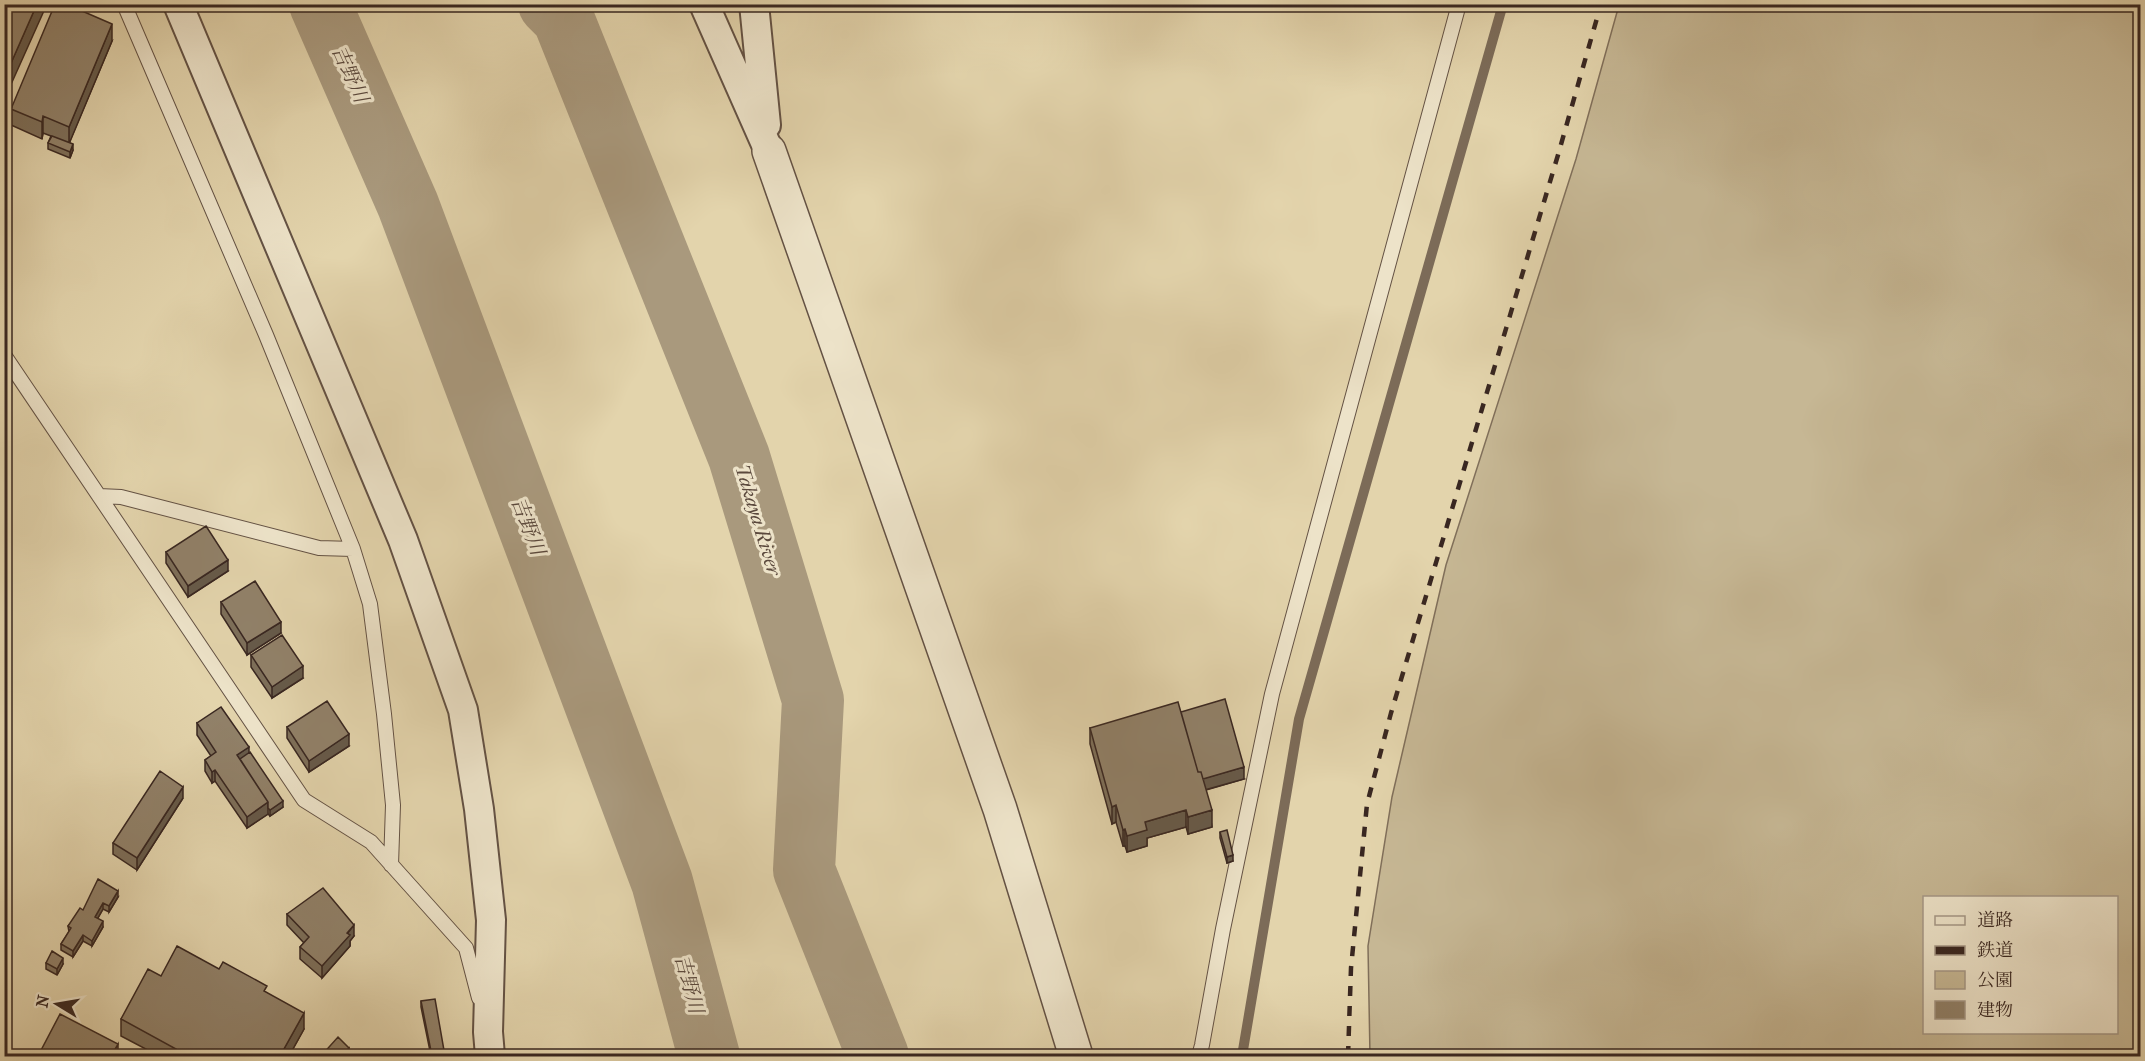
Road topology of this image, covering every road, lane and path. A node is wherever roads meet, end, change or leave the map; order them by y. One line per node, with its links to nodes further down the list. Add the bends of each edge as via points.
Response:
1 (124, 4): 9 (lane, via 266,334)
2 (178, 4): 11 (street, via 403,540 463,710 491,920)
3 (704, 4): 6 (street)
4 (754, 4): 6 (street)
5 (1459, 4): 13 (lane, via 1272,694)
6 (769, 151): 12 (street, via 1000,808)
7 (4, 355): 8 (lane)
8 (99, 496): 9 (lane, via 121,497 319,548); 10 (lane, via 304,800 371,843)
9 (353, 549): 10 (lane, via 370,604 384,714 393,805)
10 (391, 865): 11 (lane, via 466,948)
11 (489, 1044)
12 (1076, 1056)
13 (1199, 1056)

